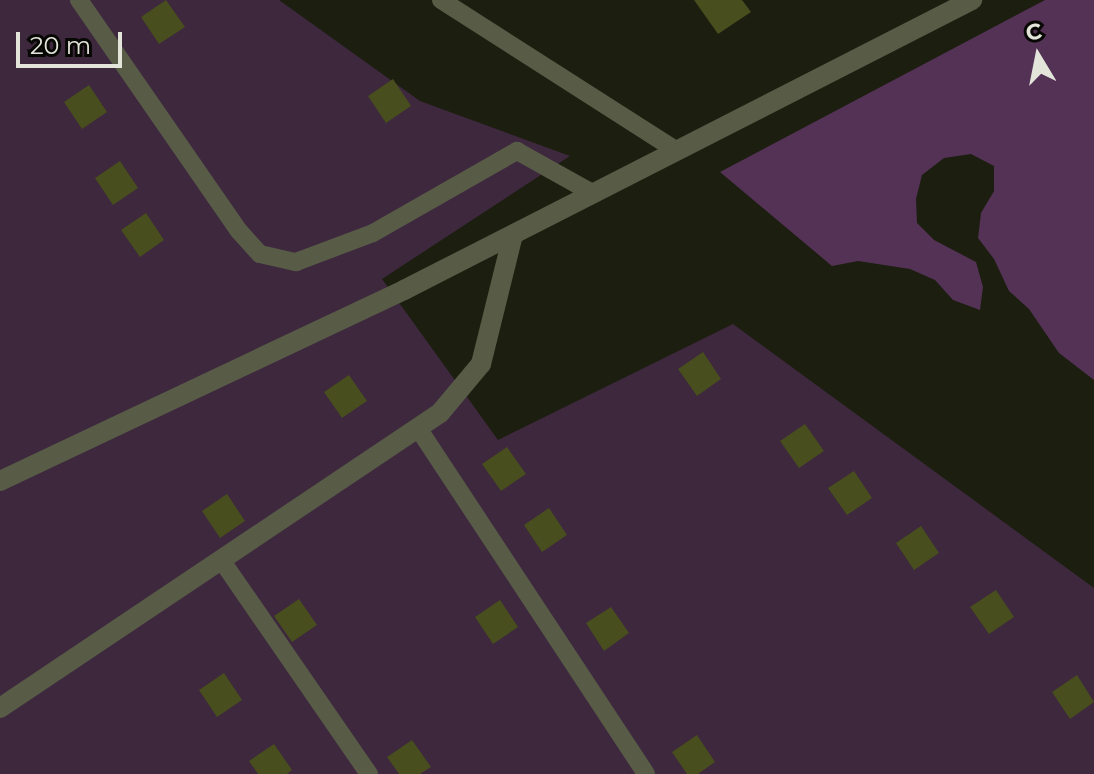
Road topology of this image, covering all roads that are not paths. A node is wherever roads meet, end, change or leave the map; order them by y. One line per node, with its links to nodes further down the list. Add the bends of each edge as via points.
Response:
1 (79, 0): 5 (lane, via 260,254 296,262 373,233 517,151)
2 (441, 0): 4 (lane)
3 (972, 0): 4 (street)
4 (677, 151): 5 (street)
5 (594, 194): 6 (street)
6 (513, 235): 7 (street, via 481,364 440,413); 8 (street)
7 (418, 428): 9 (street); 12 (lane)
8 (0, 481)
9 (222, 561): 10 (street); 11 (lane)
10 (0, 708)
11 (369, 774)
12 (646, 774)

